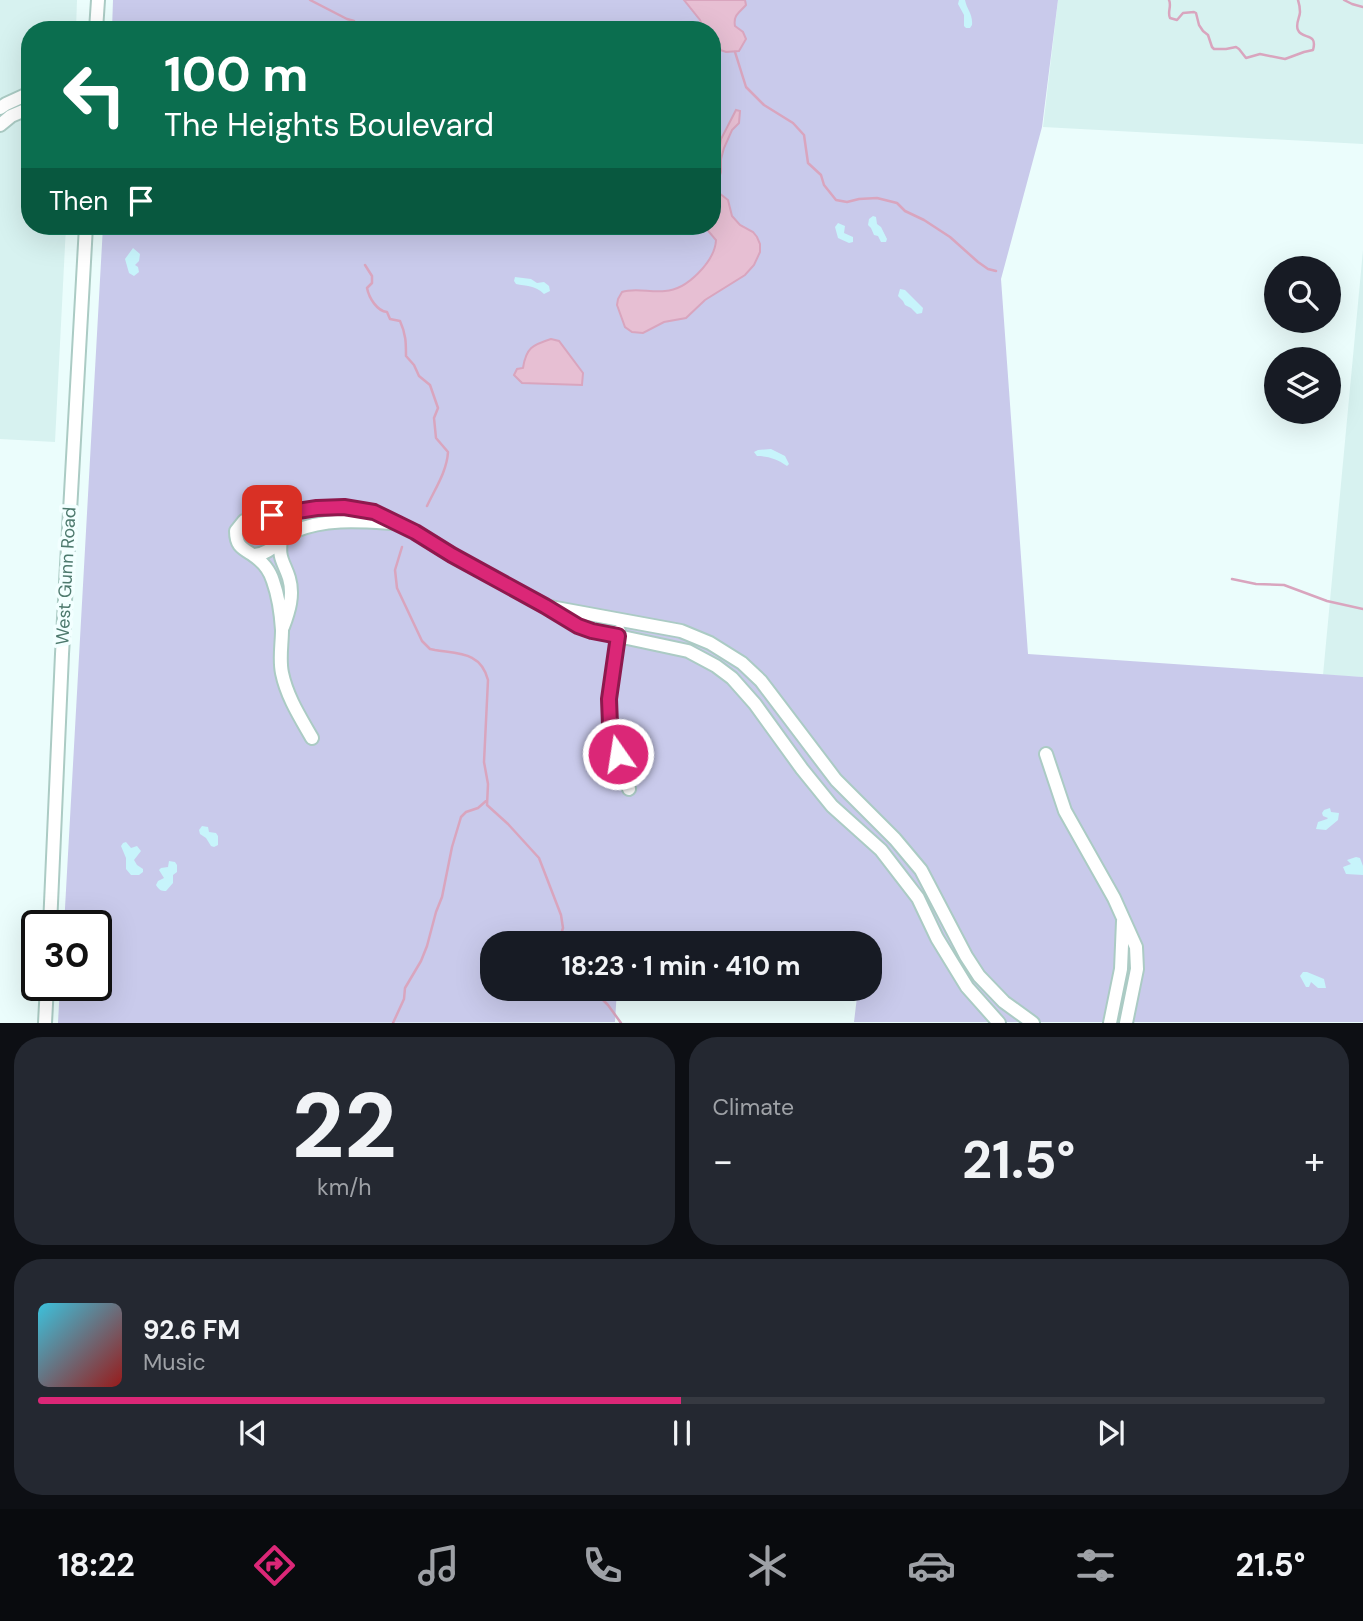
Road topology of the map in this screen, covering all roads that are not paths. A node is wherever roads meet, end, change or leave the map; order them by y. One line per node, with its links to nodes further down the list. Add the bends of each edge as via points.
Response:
1 (98, 0): 2 (street)
2 (97, 21)
3 (21, 97): 4 (street)
4 (0, 108)
5 (21, 112): 6 (street)
6 (0, 125)
7 (85, 235): 24 (street, West Gunn Road)
8 (397, 523): 9 (street, via 328,523); 10 (street, via 374,512 344,507 250,519 236,536 239,546); 11 (street)
9 (281, 540): 10 (street, via 265,553); 13 (street, via 280,557 291,598)
10 (253, 555): 13 (street, via 273,580)
11 (545, 606): 12 (street); 14 (street, via 578,626)
12 (622, 620): 14 (street); 15 (street, via 690,634)
13 (282, 631): 17 (street, via 286,690)
14 (618, 636): 16 (street, via 688,652); 21 (street, via 610,725)
15 (735, 658): 16 (street); 18 (street, via 761,681)
16 (724, 673): 20 (street, via 744,691)
17 (313, 738)
18 (810, 746): 20 (street); 22 (street, via 836,780 895,839)
19 (1046, 754): 25 (street, via 1065,811)
20 (794, 757): 23 (street, via 832,806 881,850)
21 (629, 789)
22 (927, 882): 23 (street); 27 (street, via 979,976)
23 (914, 892): 28 (street, via 967,987)
24 (51, 910)
25 (1124, 917): 31 (street, via 1121,969); 32 (street, via 1138,955)
26 (46, 1001): 29 (street)
27 (1010, 1006): 28 (street); 30 (street)
28 (998, 1022)
29 (45, 1023)
30 (1033, 1023)
31 (1110, 1023)
32 (1126, 1023)

